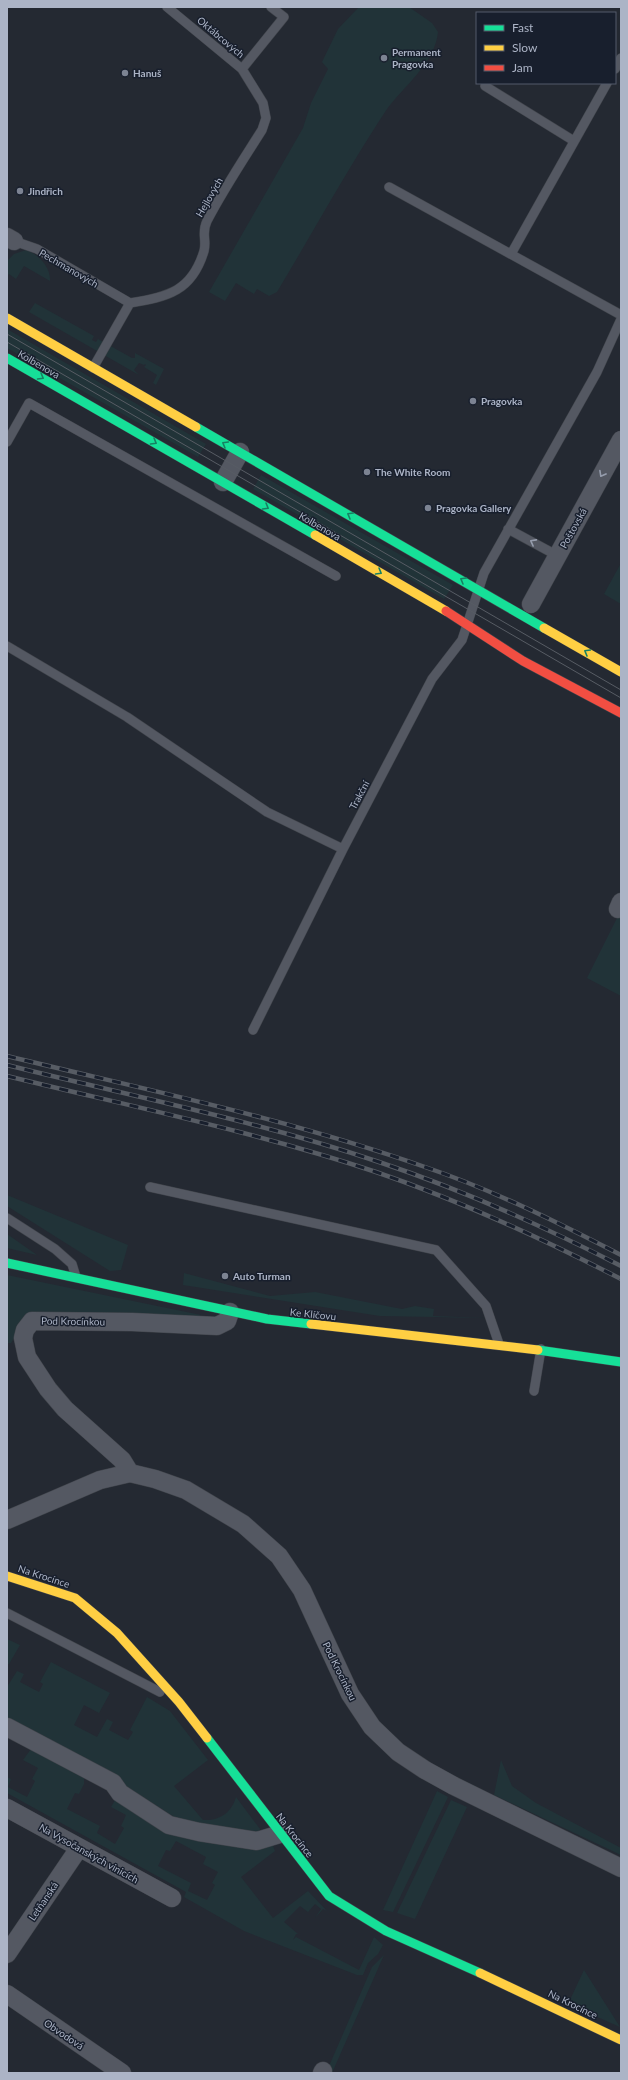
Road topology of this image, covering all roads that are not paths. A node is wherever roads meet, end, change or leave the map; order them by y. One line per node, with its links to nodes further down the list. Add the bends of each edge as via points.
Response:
1 (167, 7): 5 (lane, Oktábcových)
2 (271, 7): 5 (lane, via 284,17)
3 (621, 58): 4 (lane)
4 (616, 67)
5 (242, 69): 12 (lane, Hejlových, via 263,103 266,118 262,130 203,229 205,249 194,273 179,290 155,299)
6 (606, 84): 8 (lane)
7 (485, 86): 8 (lane)
8 (574, 141): 11 (lane)
9 (389, 187): 11 (lane)
10 (10, 239): 12 (lane, Pechmanových, via 37,250)
11 (511, 254): 13 (lane)
12 (130, 303): 17 (lane)
13 (621, 315)
14 (7, 318): 17 (main road)
15 (621, 319): 22 (lane, Trakční, via 597,372)
16 (7, 358): 21 (main road, Kolbenova, one-way to 21)
17 (93, 368): 20 (main road, one-way to 17)
18 (7, 442): 24 (lane, via 29,403)
19 (619, 449): 23 (street, Poštovská, one-way to 23)
20 (240, 452): 21 (street); 25 (main road, one-way to 20)
21 (223, 482): 27 (main road, Kolbenova, one-way to 27)
22 (508, 529): 23 (lane, one-way to 22); 25 (lane, Trakční)
23 (558, 556): 26 (street, Poštovská)
24 (336, 576)
25 (478, 589): 27 (lane, Trakční); 29 (main road, one-way to 25)
26 (531, 604)
27 (468, 624): 30 (main road, Kolbenova, via 490,642 568,687); 31 (lane, Trakční, via 462,640 432,679)
28 (7, 646): 31 (lane, via 127,717 267,812)
29 (621, 672)
30 (621, 713)
31 (343, 849): 32 (lane, Trakční)
32 (253, 1030)
33 (150, 1187): 38 (lane, via 436,1250 486,1306)
34 (7, 1218): 36 (lane, via 55,1249 72,1264)
35 (7, 1262): 36 (main road, Ke Klíčovu)
36 (76, 1278): 37 (main road, Ke Klíčovu)
37 (230, 1312): 38 (main road, Ke Klíčovu, via 301,1324); 42 (street, Pod Krocínkou, via 227,1321 217,1326 32,1321 25,1330 23,1338 27,1357 48,1389 65,1409 122,1460)
38 (499, 1344): 39 (main road, Ke Klíčovu)
39 (541, 1349): 40 (main road, Ke Klíčovu); 41 (lane)
40 (621, 1362)
41 (534, 1391)
42 (130, 1473): 43 (street, Pod Krocínkou, via 100,1480); 51 (street, Pod Krocínkou, via 186,1490 243,1524 279,1556 302,1590 350,1694 372,1727 398,1752 454,1786)
43 (7, 1520)
44 (7, 1576): 46 (main road, Na Krocínce, via 75,1598 117,1633)
45 (7, 1613): 46 (lane)
46 (179, 1702): 49 (main road, Na Krocínce)
47 (7, 1727): 49 (street, via 113,1783 120,1793 169,1825 257,1841)
48 (7, 1808): 50 (street, Na Vysočanských vinicích)
49 (280, 1834): 55 (main road, Na Krocínce, via 329,1896 386,1931)
50 (79, 1848): 52 (street, Na Vysočanských vinicích); 53 (street, Letňanská)
51 (621, 1868)
52 (172, 1898)
53 (7, 1954)
54 (7, 1994): 56 (street, Obvodová)
55 (621, 2040)
56 (122, 2073)

